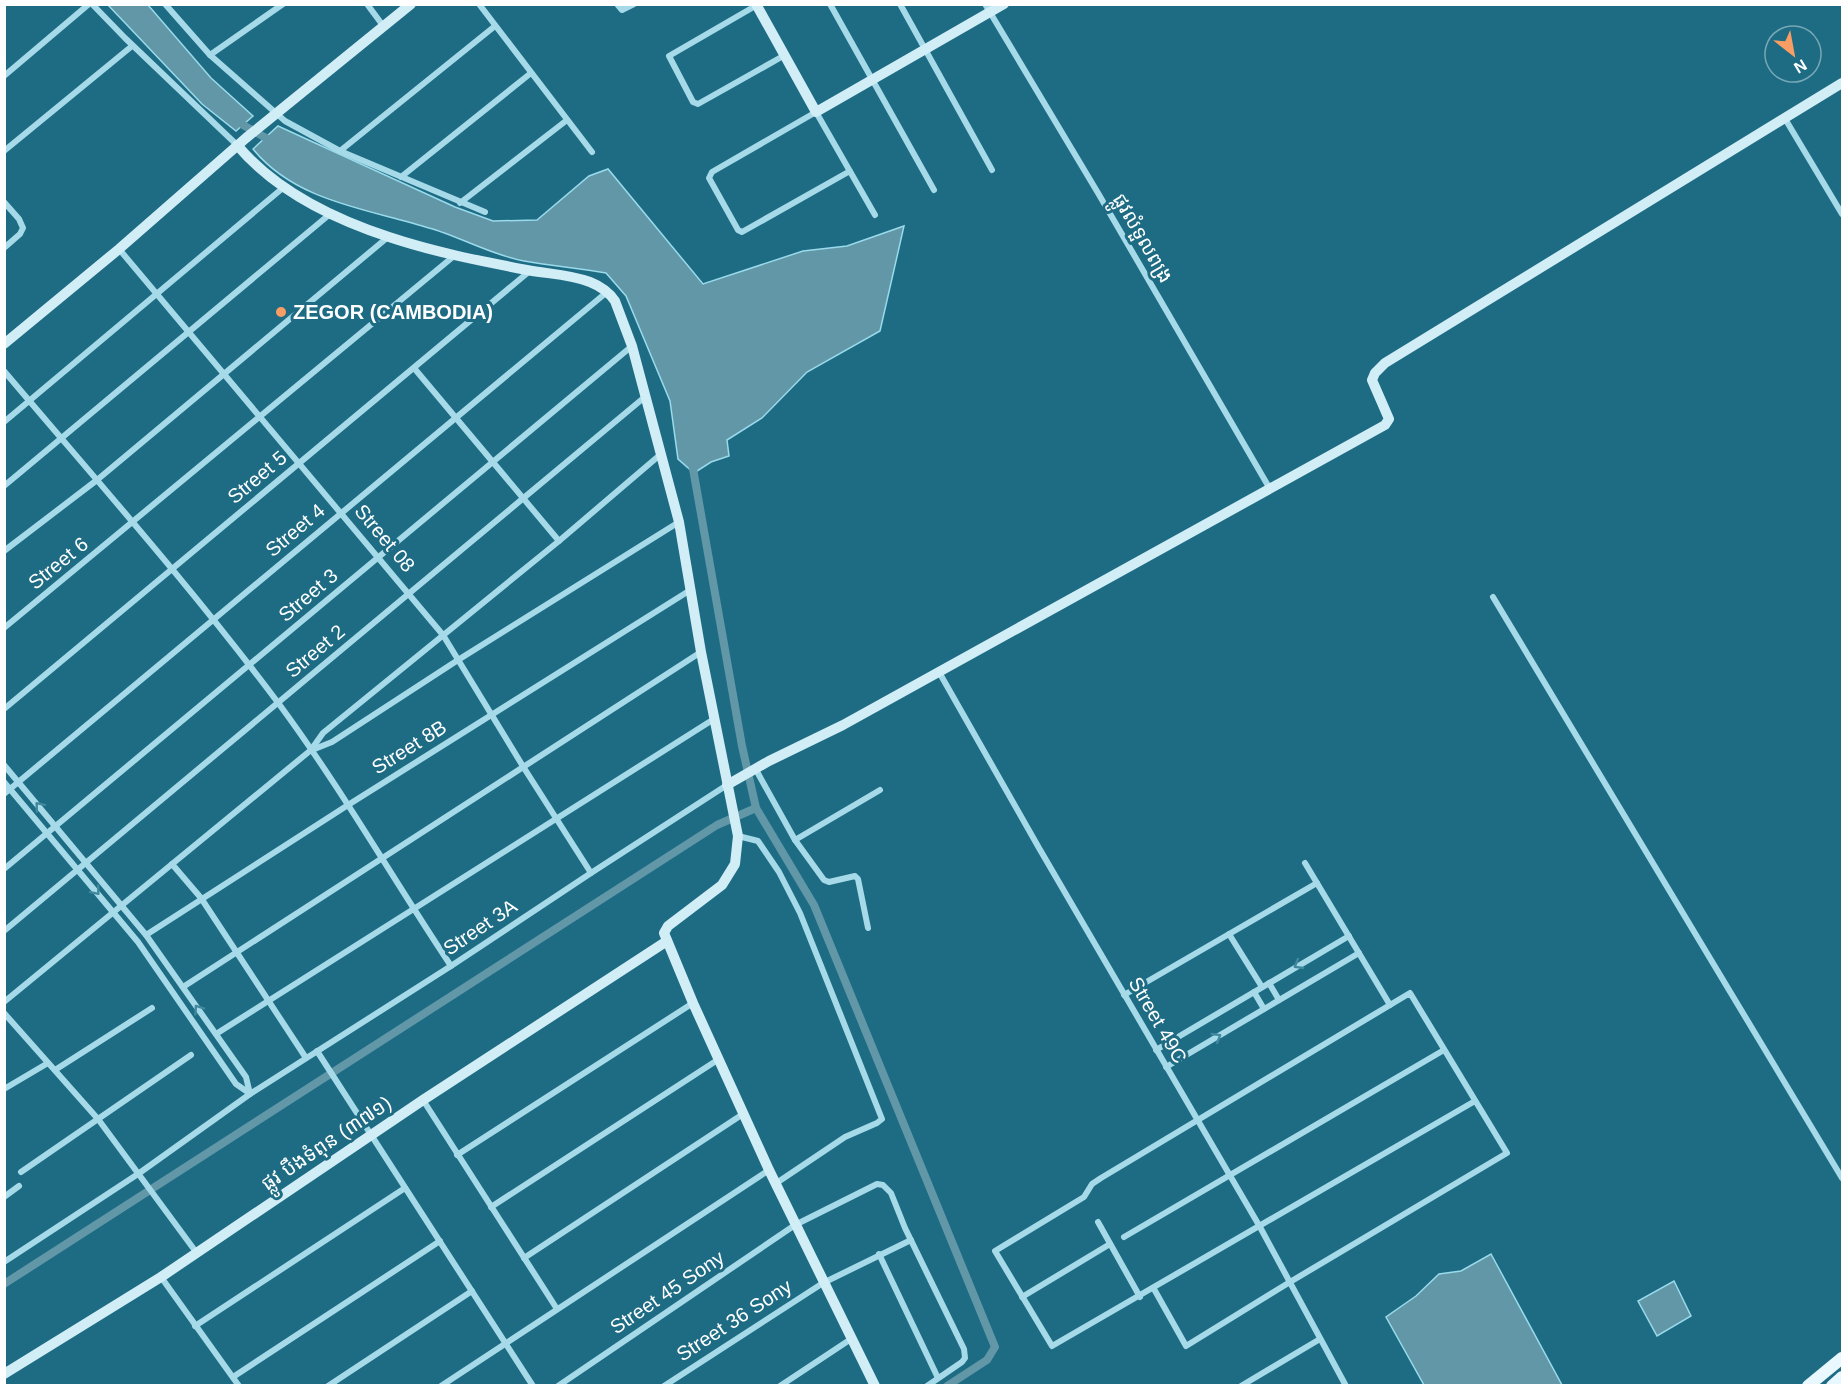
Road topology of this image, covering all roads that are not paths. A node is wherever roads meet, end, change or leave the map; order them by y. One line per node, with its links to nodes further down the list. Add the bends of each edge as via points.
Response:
1 (91, 4): 16 (street); 21 (street)
2 (165, 4): 18 (street)
3 (283, 4): 18 (street)
4 (367, 4): 15 (street)
5 (411, 4): 15 (street)
6 (479, 4): 14 (street)
7 (617, 4): 8 (street, via 622,10)
8 (634, 4)
9 (830, 4): 22 (street)
10 (900, 4): 17 (street)
11 (1004, 4): 13 (street)
12 (757, 5): 19 (street); 19 (street, via 672,54 674,68 693,102 698,104)
13 (988, 9): 17 (street); 67 (street, ផ្លូវលំទួលពង្រ)
14 (495, 26): 20 (street); 30 (street)
15 (384, 27): 25 (street)
16 (132, 46): 28 (street); 29 (street)
17 (925, 50): 22 (street); 32 (street)
18 (210, 55): 25 (street)
19 (784, 55): 24 (street)
20 (531, 73): 27 (street); 34 (street)
21 (4, 76)
22 (872, 80): 24 (street); 36 (street)
23 (1842, 83): 26 (street)
24 (816, 112): 33 (street); 33 (street, via 712,172 709,178 738,230 742,232)
25 (275, 114): 28 (street); 30 (street)
26 (1784, 117): 41 (street); 67 (street, via 1385,363 1372,380 1389,420 1387,424)
27 (567, 120): 31 (street); 38 (street)
28 (242, 142): 35 (street, via 251,162); 45 (street)
29 (4, 151)
30 (340, 151): 34 (street)
31 (592, 152)
32 (992, 170)
33 (850, 171): 42 (street)
34 (401, 177): 38 (street)
35 (284, 187): 40 (street); 49 (street)
36 (934, 190)
37 (4, 201): 44 (street, via 23,228)
38 (460, 202): 39 (street)
39 (485, 212)
40 (330, 214): 43 (street); 50 (street)
41 (1842, 214)
42 (875, 215)
43 (388, 237): 46 (street); 55 (street)
44 (4, 248)
45 (119, 249): 49 (street, Street 08); 51 (street)
46 (455, 256): 47 (street); 58 (street, Street 6)
47 (531, 270): 48 (street, via 572,276); 53 (street, Street 5)
48 (607, 292): 52 (street, via 615,301); 59 (street, Street 4)
49 (157, 294): 50 (street, Street 08); 57 (street)
50 (190, 332): 55 (street, Street 08); 61 (street)
51 (4, 345)
52 (632, 346): 56 (street); 63 (street, Street 3)
53 (414, 368): 59 (street); 64 (street, Street 5)
54 (4, 371): 57 (street)
55 (225, 374): 58 (street, Street 08); 65 (street)
56 (646, 396): 62 (street); 68 (street, Street 2)
57 (30, 401): 60 (street); 61 (street)
58 (260, 416): 64 (street, Street 08); 71 (street, Street 6)
59 (456, 417): 63 (street); 69 (street, Street 4)
60 (4, 422)
61 (62, 439): 65 (street); 66 (street)
62 (662, 454): 70 (street); 72 (street)
63 (493, 462): 68 (street); 74 (street, Street 3)
64 (300, 463): 69 (street, Street 08); 75 (street, Street 5)
65 (97, 480): 71 (street); 73 (street)
66 (4, 486)
67 (1270, 489): 85 (street)
68 (523, 499): 72 (street); 77 (street, Street 2)
69 (342, 513): 74 (street, Street 08); 79 (street, Street 4)
70 (679, 522): 76 (street); 83 (street)
71 (133, 523): 75 (street); 80 (street, Street 6)
72 (559, 541): 81 (street)
73 (4, 551)
74 (379, 557): 77 (street, Street 08); 84 (street, Street 3)
75 (171, 570): 79 (street); 87 (street, Street 5)
76 (692, 589): 82 (street); 88 (street, Street 8B)
77 (410, 593): 81 (street, Street 08); 86 (street, Street 2)
78 (1493, 597): 169 (street)
79 (213, 620): 84 (street); 95 (street, Street 4)
80 (4, 628)
81 (443, 635): 83 (street, Street 08); 90 (street, via 323,733)
82 (701, 652): 89 (street); 92 (street)
83 (458, 660): 88 (street, Street 08); 90 (street, via 332,742)
84 (249, 666): 86 (street); 102 (street, Street 3)
85 (939, 672): 93 (street); 135 (street, Street 49C)
86 (278, 703): 90 (street); 108 (street, Street 2)
87 (4, 709)
88 (491, 715): 92 (street, Street 08); 100 (street, Street 8B)
89 (714, 719): 96 (street); 101 (street)
90 (311, 750): 100 (street); 109 (street)
91 (4, 765): 95 (street)
92 (524, 768): 101 (street, Street 08); 106 (street)
93 (754, 769): 96 (street); 105 (street)
94 (4, 782): 97 (street)
95 (19, 782): 97 (street, Street 4); 102 (street, one-way to 95)
96 (727, 785): 104 (street); 112 (street, Street 3A)
97 (10, 789): 99 (street, Street 4); 103 (street)
98 (880, 790): 105 (street)
99 (4, 794)
100 (348, 805): 106 (street); 114 (street, Street 8B)
101 (556, 819): 112 (street, Street 08); 116 (street)
102 (56, 827): 103 (street, Street 3); 108 (street)
103 (48, 834): 110 (street, Street 3); 111 (street)
104 (738, 836): 123 (street, via 737,854 722,885 668,926 664,933); 170 (street, via 758,841 784,883 818,957 882,1119 845,1137)
105 (795, 840): 118 (street, via 824,880 855,876 858,879)
106 (381, 858): 116 (street); 125 (street)
107 (1305, 862): 113 (street)
108 (86, 863): 111 (street, Street 2); 115 (street)
109 (172, 864): 114 (street); 115 (street)
110 (4, 869)
111 (78, 870): 117 (street, one-way to 117); 119 (street, Street 2)
112 (591, 873): 128 (street, Street 3A)
113 (1317, 883): 121 (street); 122 (street)
114 (201, 898): 120 (street, Street 8B); 125 (street)
115 (122, 905): 117 (street); 120 (street)
116 (414, 910): 128 (street); 137 (street)
117 (114, 913): 127 (street); 138 (street)
118 (868, 928)
119 (4, 931)
120 (146, 934): 124 (street)
121 (1229, 934): 133 (street); 135 (street)
122 (1348, 936): 126 (street); 130 (street, one-way to 130)
123 (667, 941): 139 (street); 158 (street, ផ្លូវ បឹងទំពុន (៣៧១))
124 (156, 947): 127 (street); 129 (street)
125 (237, 952): 132 (street); 137 (street)
126 (1359, 953): 136 (street); 140 (street)
127 (146, 954): 131 (street)
128 (451, 966): 149 (street, Street 3A)
129 (177, 979): 131 (street); 132 (street)
130 (1269, 983): 133 (street); 136 (street)
131 (168, 986): 146 (street)
132 (183, 987): 144 (street, one-way to 132)
133 (1262, 987): 134 (street)
134 (1254, 992): 142 (street); 147 (street)
135 (1124, 994): 147 (street, Street 49C)
136 (1279, 1000): 142 (street)
137 (269, 1001): 145 (street); 151 (street)
138 (4, 1002)
139 (693, 1003): 152 (street); 164 (street)
140 (1390, 1005): 148 (street, via 1410,993); 162 (street)
141 (152, 1008): 155 (street)
142 (1264, 1009): 154 (street, one-way to 142)
143 (4, 1013): 153 (street)
144 (212, 1028): 145 (street); 146 (street)
145 (216, 1034): 157 (street, via 246,1077)
146 (202, 1035): 157 (street, via 236,1084)
147 (1156, 1050): 154 (street, Street 49C)
148 (1444, 1050): 159 (street); 168 (street)
149 (317, 1051): 151 (street, Street 3A); 163 (street)
150 (191, 1055): 161 (street)
151 (306, 1058): 157 (street, Street 3A)
152 (719, 1059): 160 (street); 174 (street)
153 (48, 1063): 155 (street); 156 (street)
154 (1166, 1066): 162 (street, Street 49C)
155 (55, 1070): 161 (street)
156 (4, 1089)
157 (250, 1094): 167 (street, Street 3A)
158 (423, 1100): 163 (street, ផ្លូវ បឹងទំពុន (៣៧១)); 164 (street)
159 (1475, 1101): 177 (street); 187 (street, via 1507,1153)
160 (743, 1114): 165 (street); 184 (street)
161 (98, 1119): 166 (street); 167 (street)
162 (1198, 1120): 168 (street, Street 49C); 191 (street, via 1101,1178 1084,1197 995,1250)
163 (371, 1135): 172 (street); 182 (street, ផ្លូវ បឹងទំពុន (៣៧១))
164 (457, 1155): 174 (street)
165 (769, 1170): 170 (street); 193 (street)
166 (21, 1172)
167 (138, 1174): 182 (street); 185 (street, Street 3A)
168 (1230, 1175): 177 (street, Street 49C); 178 (street)
169 (1842, 1178)
170 (775, 1184): 176 (street)
171 (19, 1186): 173 (street)
172 (405, 1188): 180 (street); 194 (street)
173 (4, 1197)
174 (491, 1206): 184 (street)
175 (1098, 1222): 181 (street)
176 (795, 1225): 179 (street, Street 45 Sony, via 877,1184 891,1193); 188 (street); 207 (street, Street 45 Sony)
177 (1260, 1227): 187 (street, Street 49C); 189 (street)
178 (1124, 1237)
179 (911, 1240): 183 (street, Street 36 Sony); 202 (street, via 964,1349 962,1362)
180 (440, 1241): 190 (street); 200 (street)
181 (1110, 1244): 191 (street); 192 (street)
182 (196, 1252): 186 (street, ផ្លូវ បឹងទំពុន (៣៧១))
183 (879, 1254): 188 (street, Street 36 Sony); 202 (street)
184 (524, 1258): 193 (street)
185 (4, 1262)
186 (161, 1276): 194 (street); 199 (street, ផ្លូវ បឹងទំពុន (៣៧១))
187 (1290, 1282): 189 (street, via 1186,1346); 196 (street, Street 49C)
188 (823, 1283): 195 (street); 208 (street, Street 36 Sony)
189 (1154, 1289): 192 (street)
190 (472, 1291): 197 (street); 204 (street)
191 (1022, 1297): 192 (street, via 1052,1346)
192 (1140, 1297)
193 (557, 1309): 197 (street)
194 (195, 1326): 200 (street)
195 (851, 1339): 209 (street); 210 (street)
196 (1320, 1339): 212 (street); 213 (street, Street 49C)
197 (506, 1343): 205 (street); 206 (street)
198 (1842, 1358): 214 (main road)
199 (4, 1374)
200 (233, 1377): 203 (street)
201 (1842, 1377): 215 (main road)
202 (938, 1378): 211 (street)
203 (239, 1386)
204 (328, 1386)
205 (441, 1386)
206 (533, 1386)
207 (558, 1386)
208 (663, 1386)
209 (780, 1386)
210 (874, 1386)
211 (927, 1386)
212 (1240, 1386)
213 (1346, 1386)
214 (1808, 1386)
215 (1832, 1386)

